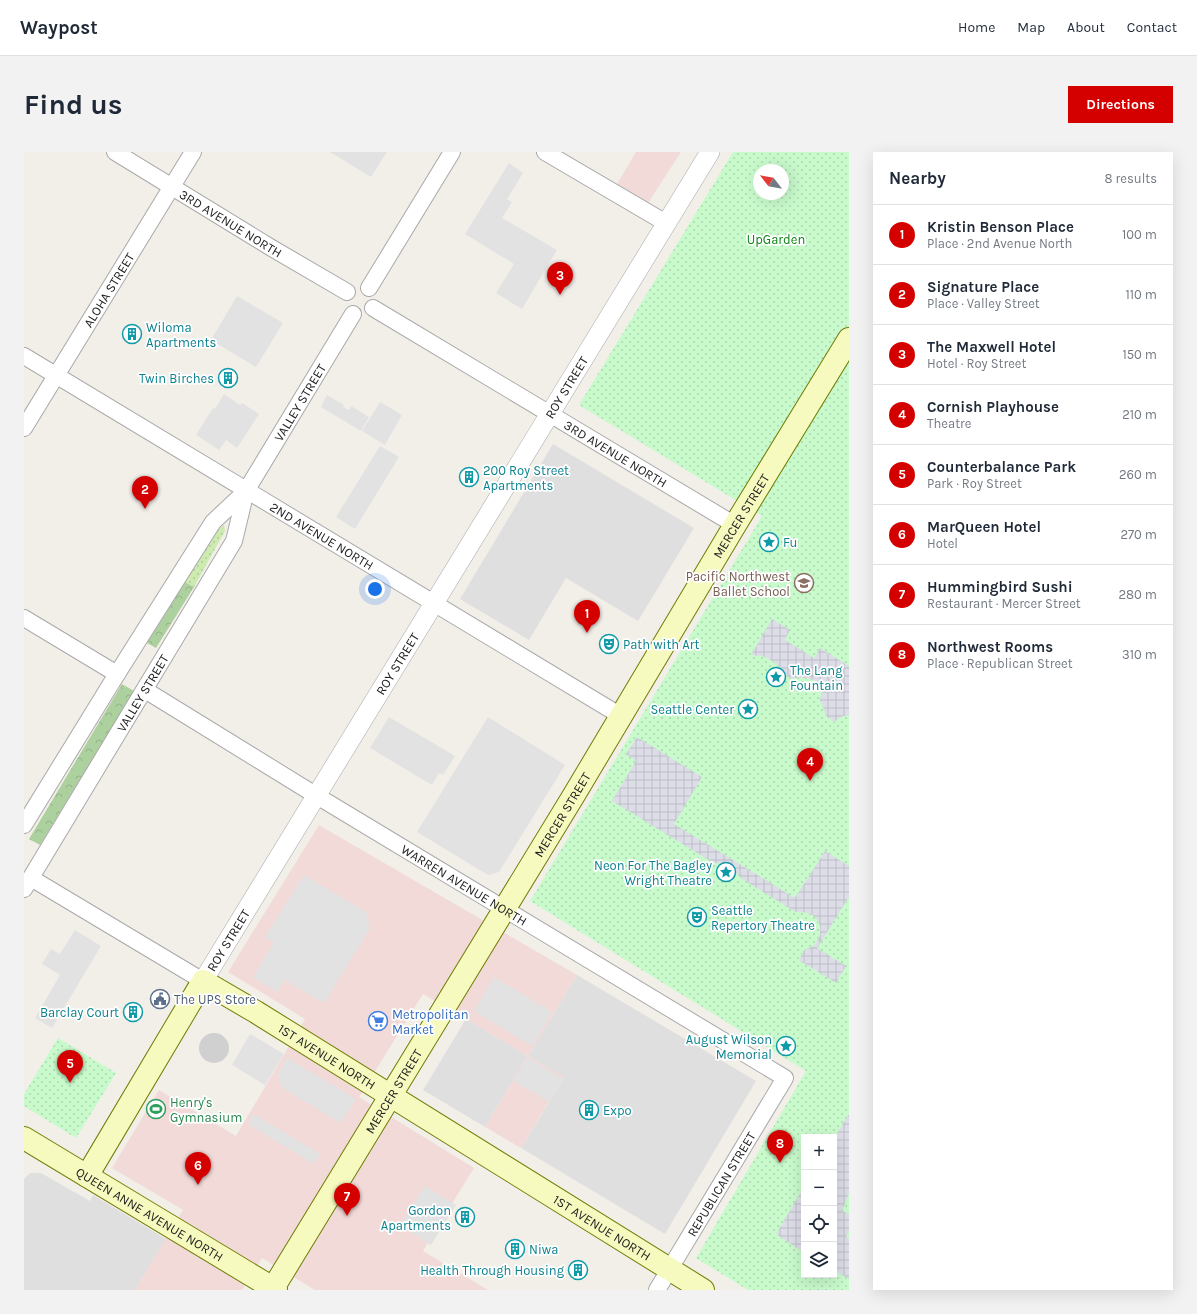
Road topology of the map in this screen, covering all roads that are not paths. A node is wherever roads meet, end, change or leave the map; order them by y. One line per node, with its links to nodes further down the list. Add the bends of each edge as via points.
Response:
1 (115, 152): 6 (street, 3RD AVENUE NORTH)
2 (193, 152): 6 (street, ALOHA STREET)
3 (452, 152): 8 (street)
4 (545, 152): 7 (street)
5 (710, 152): 7 (street, ROY STREET)
6 (171, 187): 9 (street, 3RD AVENUE NORTH); 14 (street, ALOHA STREET)
7 (666, 224): 15 (street, ROY STREET)
8 (369, 288): 9 (street, via 359,285); 10 (street, via 375,296)
9 (347, 292): 11 (street, via 345,304)
10 (374, 308): 11 (street, via 364,316); 15 (street, 3RD AVENUE NORTH)
11 (353, 314): 17 (street, VALLEY STREET)
12 (849, 339): 18 (main road, MERCER STREET)
13 (24, 356): 14 (street, 2ND AVENUE NORTH)
14 (56, 375): 16 (street, ALOHA STREET); 17 (street, 2ND AVENUE NORTH)
15 (550, 414): 18 (street, 3RD AVENUE NORTH); 19 (street, ROY STREET)
16 (24, 428)
17 (246, 491): 19 (street, 2ND AVENUE NORTH); 21 (street, VALLEY STREET, via 213,522); 22 (street, VALLEY STREET, via 234,541)
18 (735, 525): 23 (main road, MERCER STREET)
19 (434, 604): 23 (street, 2ND AVENUE NORTH); 24 (street, ROY STREET)
20 (24, 618): 21 (street)
21 (117, 674): 25 (street, VALLEY STREET)
22 (145, 690): 24 (street, WARREN AVENUE NORTH); 26 (street, VALLEY STREET)
23 (621, 716): 27 (main road, MERCER STREET)
24 (317, 796): 27 (street, WARREN AVENUE NORTH); 28 (street, ROY STREET)
25 (24, 825)
26 (27, 883): 28 (street, 1ST AVENUE NORTH)
27 (505, 909): 29 (street, WARREN AVENUE NORTH); 30 (main road, MERCER STREET)
28 (203, 981): 30 (main road, 1ST AVENUE NORTH); 32 (main road, ROY STREET)
29 (785, 1078): 33 (street, REPUBLICAN STREET)
30 (390, 1096): 33 (main road, 1ST AVENUE NORTH); 34 (main road, MERCER STREET)
31 (26, 1143): 32 (main road, QUEEN ANNE AVENUE NORTH)
32 (87, 1176): 34 (main road, QUEEN ANNE AVENUE NORTH)
33 (670, 1269): 35 (street, REPUBLICAN STREET); 36 (main road, 1ST AVENUE NORTH)
34 (274, 1289)
35 (657, 1290)
36 (703, 1290)

